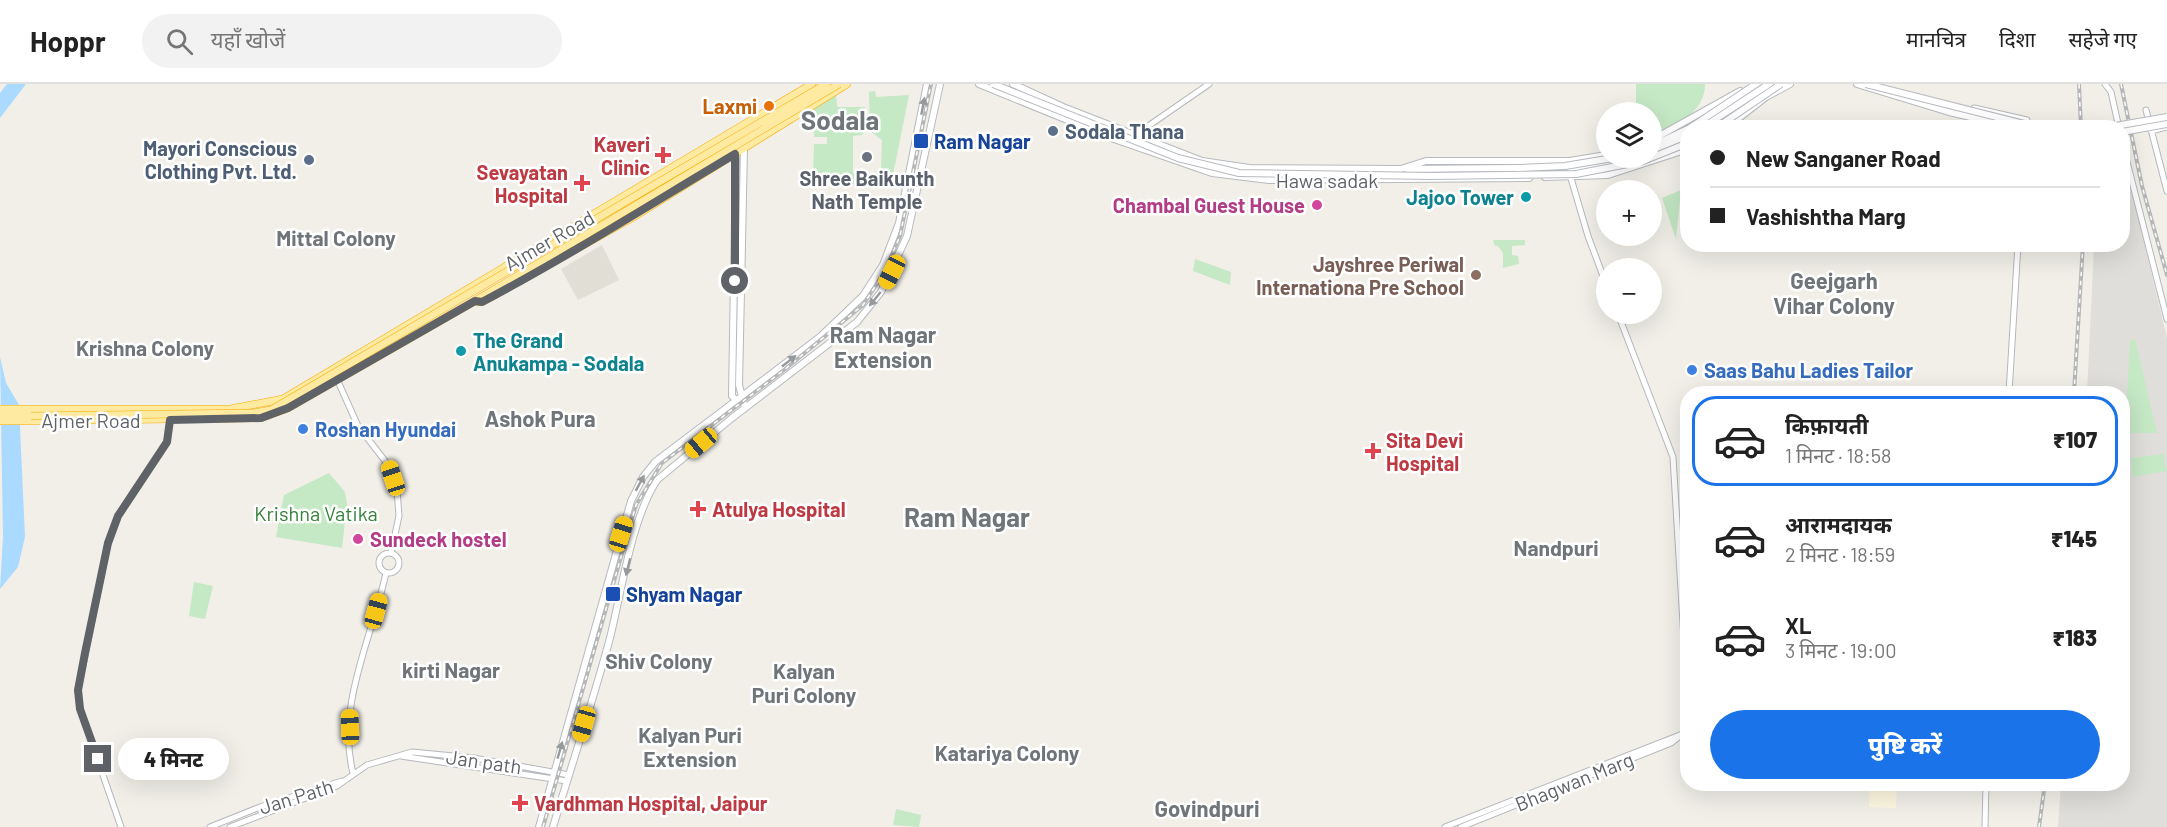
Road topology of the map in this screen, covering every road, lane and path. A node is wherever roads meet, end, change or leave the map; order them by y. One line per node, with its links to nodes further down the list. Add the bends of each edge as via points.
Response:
1 (812, 84): 37 (highway, Ajmer Road)
2 (826, 84): 72 (highway, bridge, via 271,410 252,414)
3 (838, 84): 63 (highway, bridge)
4 (847, 84): 49 (highway, Ajmer Road)
5 (927, 84): 69 (main road, one-way to 5, via 847,314 883,265 899,223)
6 (940, 84): 70 (main road, one-way to 70, via 908,236 881,292 857,322)
7 (979, 84): 48 (main road, Hawa sadak)
8 (993, 84): 47 (main road, bridge, via 1178,158 1239,173 1576,174 1635,164)
9 (1013, 84): 43 (main road, Hawa sadak)
10 (1209, 84): 43 (street, via 1141,131)
11 (1754, 84): 20 (main road); 26 (main road, bridge)
12 (1769, 84): 27 (main road, bridge)
13 (1781, 84): 28 (main road, bridge)
14 (1790, 84): 22 (main road)
15 (1857, 84): 30 (main road, bridge)
16 (1866, 84): 31 (main road, bridge)
17 (1873, 84): 32 (street)
18 (2105, 84): 21 (street)
19 (2113, 84): 21 (street)
20 (1739, 92): 22 (main road); 25 (main road)
21 (2110, 92): 33 (street)
22 (1750, 109): 29 (main road)
23 (2146, 110): 39 (street)
24 (2167, 117): 34 (main road, bridge)
25 (1689, 120)
26 (1701, 120)
27 (1714, 120)
28 (1728, 120)
29 (1736, 120)
30 (1984, 120)
31 (2008, 120)
32 (2012, 120)
33 (2117, 120)
34 (2130, 123)
35 (1680, 125): 41 (main road)
36 (2167, 126): 38 (main road, bridge); 39 (street)
37 (738, 130): 42 (highway, Ajmer Road); 49 (main road)
38 (2130, 131)
39 (2151, 131): 60 (street)
40 (1680, 132): 45 (main road)
41 (1662, 135)
42 (727, 136): 51 (main road); 66 (highway, Ajmer Road)
43 (1138, 138): 48 (street); 56 (main road, Hawa sadak, via 1202,161 1231,166)
44 (1680, 138): 46 (main road)
45 (1662, 141)
46 (1662, 146)
47 (1680, 146)
48 (1133, 147): 59 (main road, Hawa sadak, via 1212,173 1269,180)
49 (744, 148): 51 (highway, Ajmer Road); 69 (main road)
50 (1680, 152): 59 (main road, Hawa sadak, via 1619,172)
51 (735, 154): 63 (highway, Ajmer Road, via 540,271 482,302); 69 (main road, via 732,396)
52 (1596, 157): 53 (main road, Hawa sadak)
53 (1570, 161): 56 (main road, Hawa sadak, via 1426,161); 57 (street)
54 (1596, 161): 56 (main road, bridge, via 1518,168)
55 (1596, 166): 57 (main road)
56 (1401, 169)
57 (1570, 169): 59 (street)
58 (2130, 175): 64 (street)
59 (1570, 177): 62 (street)
60 (2167, 191)
61 (2018, 252): 68 (street)
62 (1596, 258)
63 (477, 300): 67 (highway, Ajmer Road)
64 (2167, 319)
65 (1622, 324): 79 (street, via 1673,457)
66 (332, 370): 67 (street); 71 (highway, Ajmer Road, via 283,399 251,407)
67 (337, 380): 73 (highway, Ajmer Road, via 288,408 261,418); 77 (street, via 358,426 389,466 397,490 399,516)
68 (2009, 386)
69 (739, 398): 70 (main road); 75 (main road, one-way to 69, via 639,483 655,462)
70 (744, 408): 76 (main road, via 657,480)
71 (0, 409)
72 (0, 416)
73 (170, 420): 74 (highway, Ajmer Road); 87 (street, via 167,442 118,516 108,543 78,690 80,709)
74 (0, 421)
75 (630, 505): 76 (main road); 83 (main road, one-way to 75)
76 (643, 510): 84 (main road, one-way to 84)
77 (391, 553): 78 (street, via 381,555 378,562); 78 (street, via 399,564 395,572)
78 (386, 573): 82 (street, via 349,711)
79 (1680, 573)
80 (1680, 734): 92 (street, Bhagwan Marg)
81 (1680, 737): 93 (street, Bhagwan Marg)
82 (353, 773): 83 (street, Jan path, via 400,755); 85 (street, Jan path)
83 (553, 775): 84 (street, Jan path); 90 (main road)
84 (568, 778): 91 (main road)
85 (342, 781): 88 (street, Jan Path); 89 (street, Jan Path)
86 (1986, 791): 94 (street)
87 (121, 827)
88 (210, 827)
89 (230, 827)
90 (539, 827)
91 (554, 827)
92 (1445, 827)
93 (1461, 827)
94 (1984, 827)

